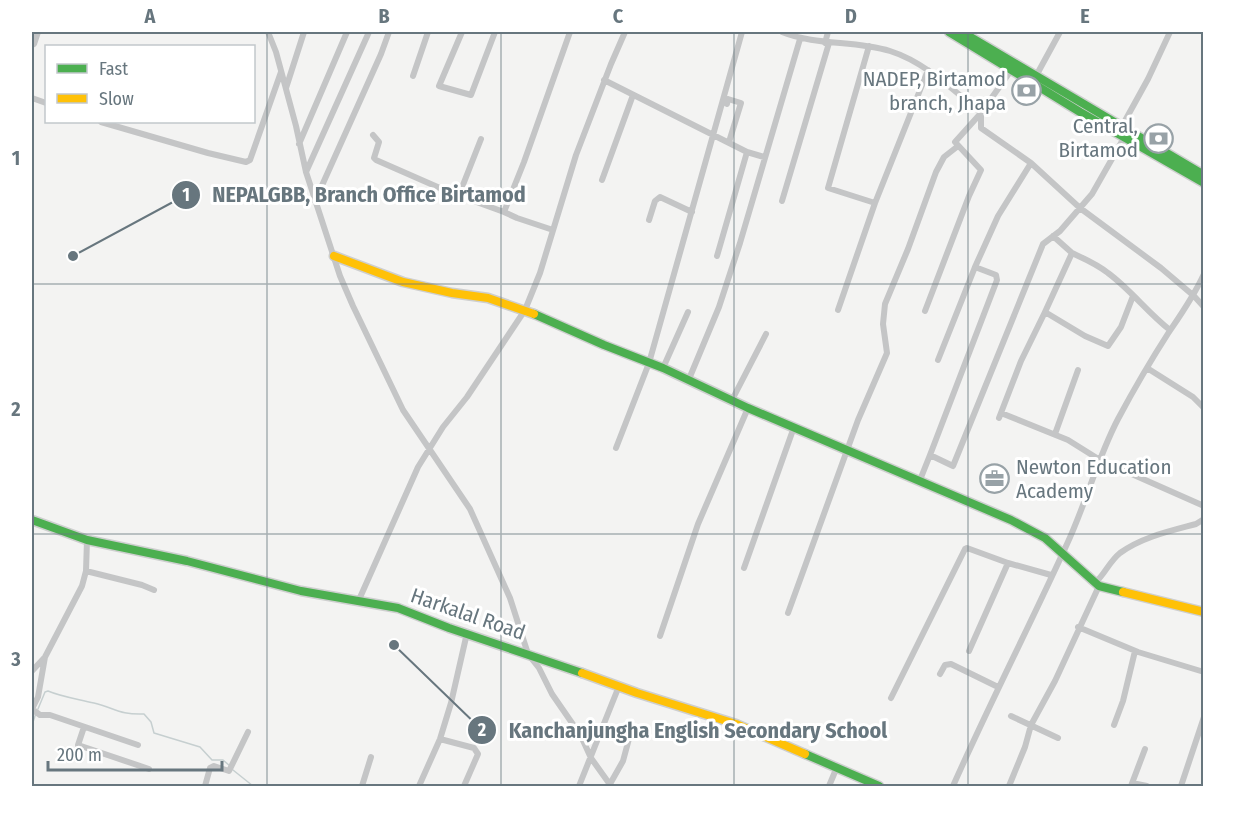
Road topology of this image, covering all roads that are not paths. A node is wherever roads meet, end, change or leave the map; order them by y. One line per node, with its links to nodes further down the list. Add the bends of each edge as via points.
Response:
1 (38, 32): 20 (street)
2 (268, 32): 25 (street)
3 (304, 32): 29 (street)
4 (347, 32): 39 (street)
5 (369, 32): 44 (street)
6 (389, 32): 49 (street)
7 (428, 32): 26 (street)
8 (462, 32): 9 (street, via 439,86 471,95)
9 (495, 32)
10 (570, 32): 53 (street)
11 (625, 32): 28 (street)
12 (742, 32): 35 (street)
13 (782, 32): 19 (street)
14 (828, 32): 21 (street)
15 (951, 32): 23 (street)
16 (962, 32): 23 (street)
17 (1060, 32): 27 (street)
18 (1170, 32): 34 (street)
19 (800, 39): 21 (street); 42 (street)
20 (32, 43)
21 (827, 43): 22 (street); 50 (street)
22 (869, 46): 24 (street, via 892,51); 51 (street, via 828,188)
23 (1014, 66): 27 (street); 32 (street); 34 (street, via 1032,83)
24 (928, 70): 32 (street); 51 (street)
25 (281, 72): 29 (street); 33 (street, via 250,160 246,162)
26 (413, 76)
27 (1036, 76): 34 (street)
28 (604, 80): 30 (street); 56 (street)
29 (286, 88): 39 (street)
30 (633, 95): 35 (street); 46 (street)
31 (726, 104): 38 (street, via 729,99 741,103)
32 (981, 113): 40 (street, via 955,142); 43 (street, via 981,128)
33 (104, 123)
34 (1123, 132): 45 (street); 47 (street); 52 (street, via 1092,194)
35 (713, 134): 38 (street); 54 (street)
36 (373, 135): 48 (street, via 379,142 376,160)
37 (481, 139): 48 (street)
38 (729, 142): 41 (street)
39 (299, 144): 44 (street)
40 (958, 146): 68 (street, via 981,170); 86 (street, via 944,157 936,172 885,304 887,353)
41 (747, 152): 42 (street); 60 (street)
42 (764, 157): 78 (street, via 719,307)
43 (1031, 163): 52 (street); 61 (street, via 998,216)
44 (306, 172): 49 (street)
45 (1203, 175)
46 (602, 180)
47 (1203, 183)
48 (459, 195): 53 (street)
49 (315, 201): 59 (street)
50 (782, 201)
51 (875, 203): 67 (street)
52 (1080, 208): 57 (street); 64 (street)
53 (504, 212): 56 (street)
54 (692, 212): 55 (street, via 660,197); 74 (street)
55 (649, 220)
56 (553, 230): 66 (street)
57 (1053, 236): 58 (street); 87 (street, via 1043,244 1033,266 955,463 953,466)
58 (1072, 252): 63 (street, via 1110,274); 70 (street)
59 (334, 256): 66 (street, via 403,282 488,298); 84 (street, via 353,306 403,410)
60 (717, 256)
61 (975, 267): 73 (street); 87 (street, via 996,275 997,280)
62 (1203, 274): 64 (street)
63 (1132, 296): 70 (street, via 1108,346); 71 (street)
64 (1194, 296): 65 (street); 71 (street)
65 (1203, 307)
66 (525, 310): 74 (street); 84 (street)
67 (838, 310)
68 (925, 311)
69 (687, 312): 75 (street)
70 (1045, 312): 83 (street, via 1000,415)
71 (1170, 330): 76 (street)
72 (766, 334): 79 (street)
73 (938, 360)
74 (649, 363): 75 (street); 85 (street)
75 (663, 368): 78 (street)
76 (1147, 368): 81 (street, via 1193,397); 88 (street)
77 (1078, 370): 83 (street)
78 (689, 379): 79 (street)
79 (732, 400): 80 (street)
80 (748, 408): 82 (street); 106 (street, via 698,524)
81 (1203, 408)
82 (794, 427): 86 (street); 96 (street)
83 (1055, 435): 88 (street)
84 (429, 448): 101 (street); 109 (street, via 470,509 510,598)
85 (616, 448)
86 (848, 449): 89 (street); 103 (street)
87 (930, 455): 89 (street)
88 (1100, 460): 90 (street); 94 (street)
89 (920, 480): 94 (street, via 1011,520 1045,538)
90 (1203, 506)
91 (1203, 519): 99 (street, via 1128,549 1107,566)
92 (32, 520): 93 (street, Harkalal Road)
93 (87, 540): 97 (street); 101 (street, Harkalal Road)
94 (1062, 553): 98 (street); 99 (street)
95 (1008, 563): 98 (street); 107 (street); 116 (street, via 964,549)
96 (744, 568)
97 (86, 571): 100 (street); 110 (street, via 75,603)
98 (1051, 575): 115 (street)
99 (1097, 584): 102 (street); 104 (street)
100 (154, 590)
101 (358, 602): 105 (street, Harkalal Road, via 398,608)
102 (1203, 612)
103 (788, 613)
104 (1078, 627): 108 (street); 119 (street)
105 (467, 633): 109 (street, Harkalal Road); 125 (street)
106 (660, 636)
107 (969, 651)
108 (1135, 651): 112 (street); 120 (street)
109 (528, 654): 114 (street, Harkalal Road); 129 (street)
110 (45, 657): 111 (street); 121 (street, via 32,709 40,716 50,715)
111 (32, 671)
112 (1203, 672)
113 (940, 674): 115 (street, via 944,666 951,664)
114 (620, 686): 129 (street); 130 (street, Harkalal Road, via 736,724)
115 (998, 687): 141 (street)
116 (891, 698)
117 (1011, 716): 119 (street)
118 (1203, 717): 144 (street)
119 (1031, 725): 124 (street); 142 (street)
120 (1114, 725)
121 (84, 727): 126 (street); 131 (street, via 78,745)
122 (248, 732): 134 (street, via 229,771 210,768)
123 (630, 735): 133 (street)
124 (1058, 738)
125 (440, 739): 136 (street); 137 (street, via 474,748 478,754)
126 (138, 745)
127 (1145, 749): 132 (street)
128 (371, 757): 135 (street)
129 (591, 758): 133 (street); 138 (street)
130 (837, 767): 139 (street); 140 (street, Harkalal Road)
131 (148, 769)
132 (1132, 784): 143 (street)
133 (611, 785)
134 (205, 786)
135 (362, 786)
136 (419, 786)
137 (464, 786)
138 (579, 786)
139 (829, 786)
140 (879, 786)
141 (953, 786)
142 (1009, 786)
143 (1147, 786)
144 (1181, 786)

